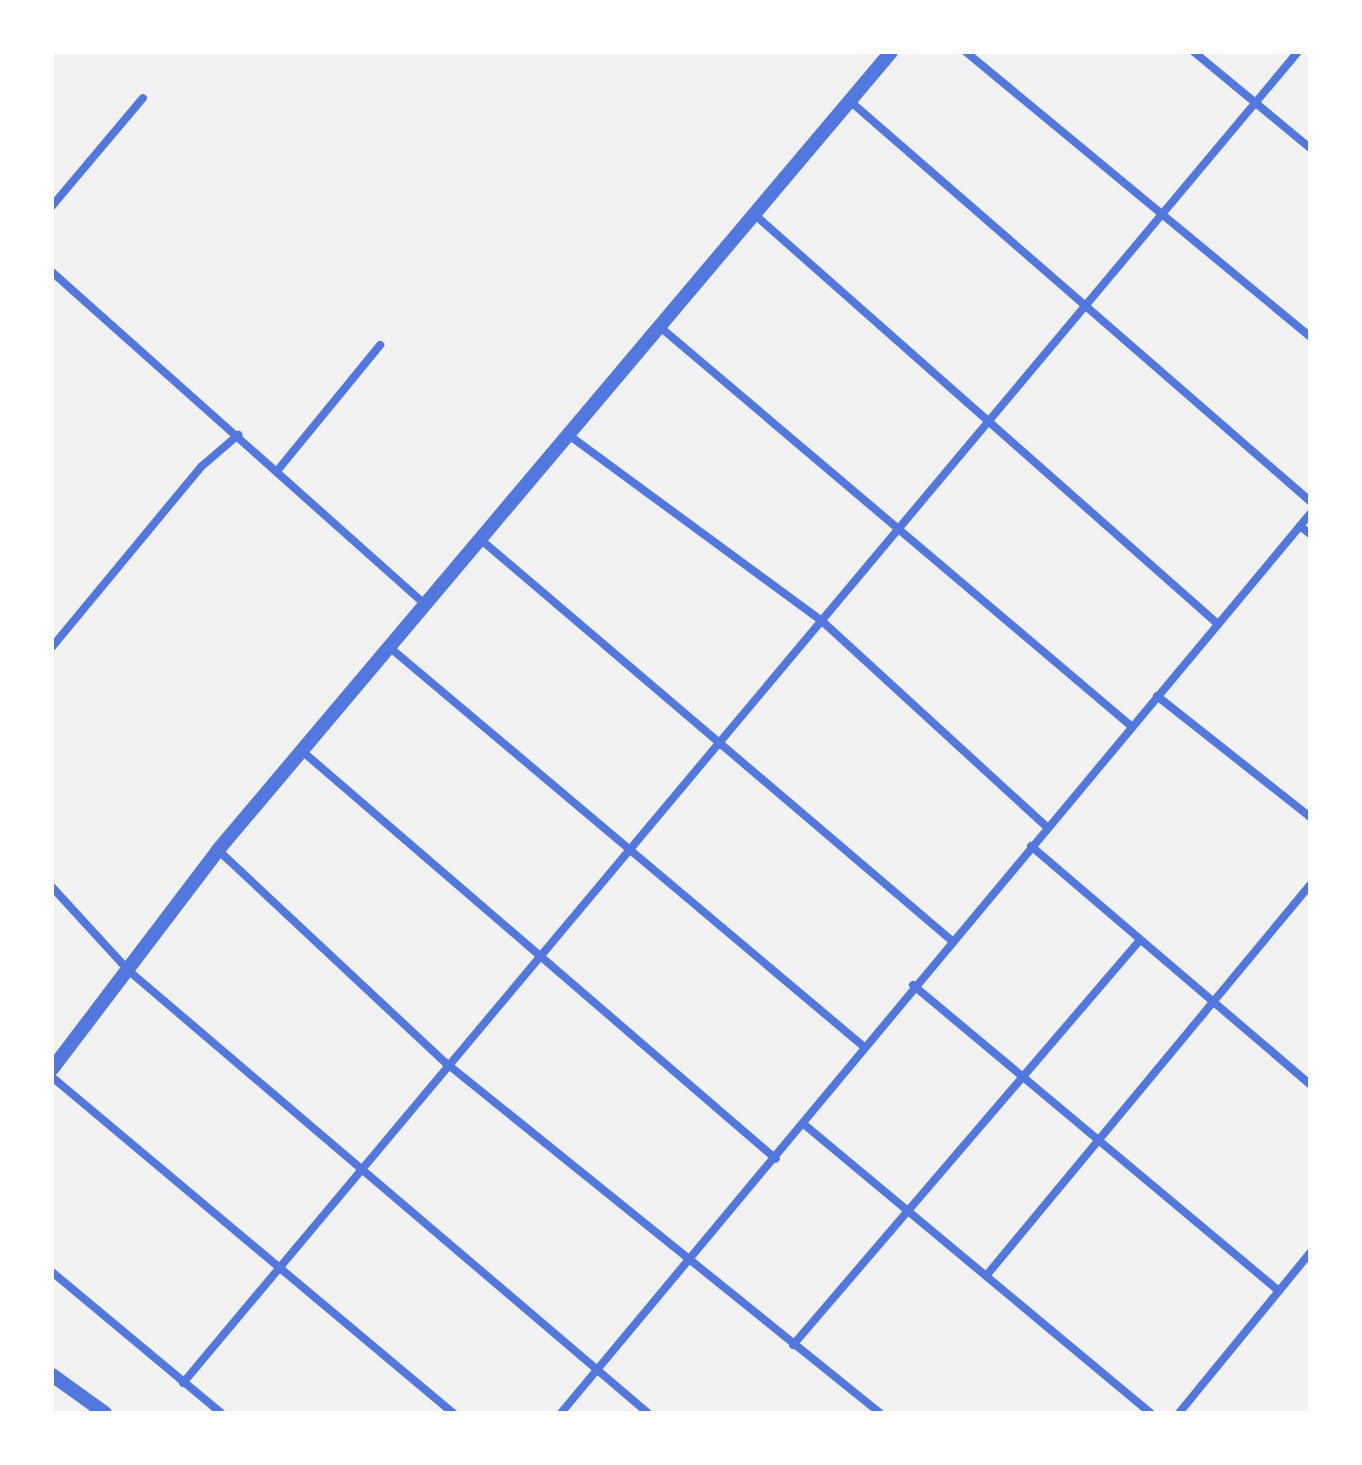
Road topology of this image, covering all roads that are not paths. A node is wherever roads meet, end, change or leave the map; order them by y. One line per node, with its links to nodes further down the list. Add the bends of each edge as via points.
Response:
1 (891, 52): 7 (street)
2 (966, 52): 11 (street)
3 (1194, 52): 6 (street)
4 (1298, 52): 6 (street)
5 (143, 98): 9 (street)
6 (1255, 101): 8 (street); 11 (street)
7 (851, 102): 10 (street); 13 (street)
8 (1310, 148)
9 (52, 206)
10 (755, 215): 14 (street); 17 (street)
11 (1159, 217): 13 (street); 15 (street)
12 (52, 272): 18 (street)
13 (1083, 308): 17 (street); 21 (street)
14 (660, 327): 19 (street); 24 (street)
15 (1310, 337)
16 (380, 345): 20 (street)
17 (989, 422): 24 (street); 29 (street)
18 (238, 435): 20 (street); 31 (street, via 202,466)
19 (570, 436): 26 (street); 28 (street)
20 (277, 471): 27 (street)
21 (1310, 501)
22 (1310, 514): 23 (street)
23 (1300, 526): 25 (street); 29 (street)
24 (901, 527): 28 (street); 33 (street)
25 (1310, 534)
26 (478, 538): 27 (street); 34 (street)
27 (423, 603): 30 (street)
28 (822, 621): 34 (street); 37 (street)
29 (1218, 624): 32 (street)
30 (388, 646): 35 (street); 40 (street)
31 (52, 647)
32 (1157, 696): 33 (street); 36 (street)
33 (1131, 726): 37 (street)
34 (723, 742): 40 (street); 43 (street)
35 (302, 751): 39 (street); 45 (street)
36 (1310, 817)
37 (1047, 827): 38 (street)
38 (1031, 846): 43 (street); 44 (street)
39 (218, 850): 46 (street); 50 (street)
40 (632, 852): 45 (street); 49 (street)
41 (1310, 885): 48 (street)
42 (52, 887): 46 (street)
43 (951, 940): 47 (street)
44 (1140, 940): 48 (street); 53 (street)
45 (542, 953): 50 (street); 57 (street)
46 (129, 971): 51 (street); 58 (street)
47 (913, 985): 49 (street); 53 (street)
48 (1213, 997): 54 (street); 56 (street)
49 (863, 1046): 55 (street)
50 (446, 1063): 58 (street); 61 (street)
51 (52, 1069)
52 (52, 1077): 62 (street)
53 (1025, 1078): 56 (street); 59 (street)
54 (1310, 1084)
55 (806, 1126): 57 (street); 59 (street)
56 (1098, 1137): 64 (street); 65 (street)
57 (776, 1159): 61 (street)
58 (359, 1171): 62 (street); 67 (street)
59 (908, 1211): 64 (street); 66 (street)
60 (1310, 1253): 65 (street)
61 (685, 1261): 66 (street); 67 (street)
62 (282, 1269): 69 (street); 72 (street)
63 (52, 1272): 69 (street)
64 (986, 1276): 76 (street)
65 (1279, 1291): 77 (street)
66 (793, 1345): 75 (street)
67 (596, 1372): 73 (street); 74 (street)
68 (52, 1375): 70 (street)
69 (183, 1383): 71 (street)
70 (105, 1413)
71 (221, 1413)
72 (453, 1413)
73 (561, 1413)
74 (648, 1413)
75 (880, 1413)
76 (1151, 1413)
77 (1179, 1413)

